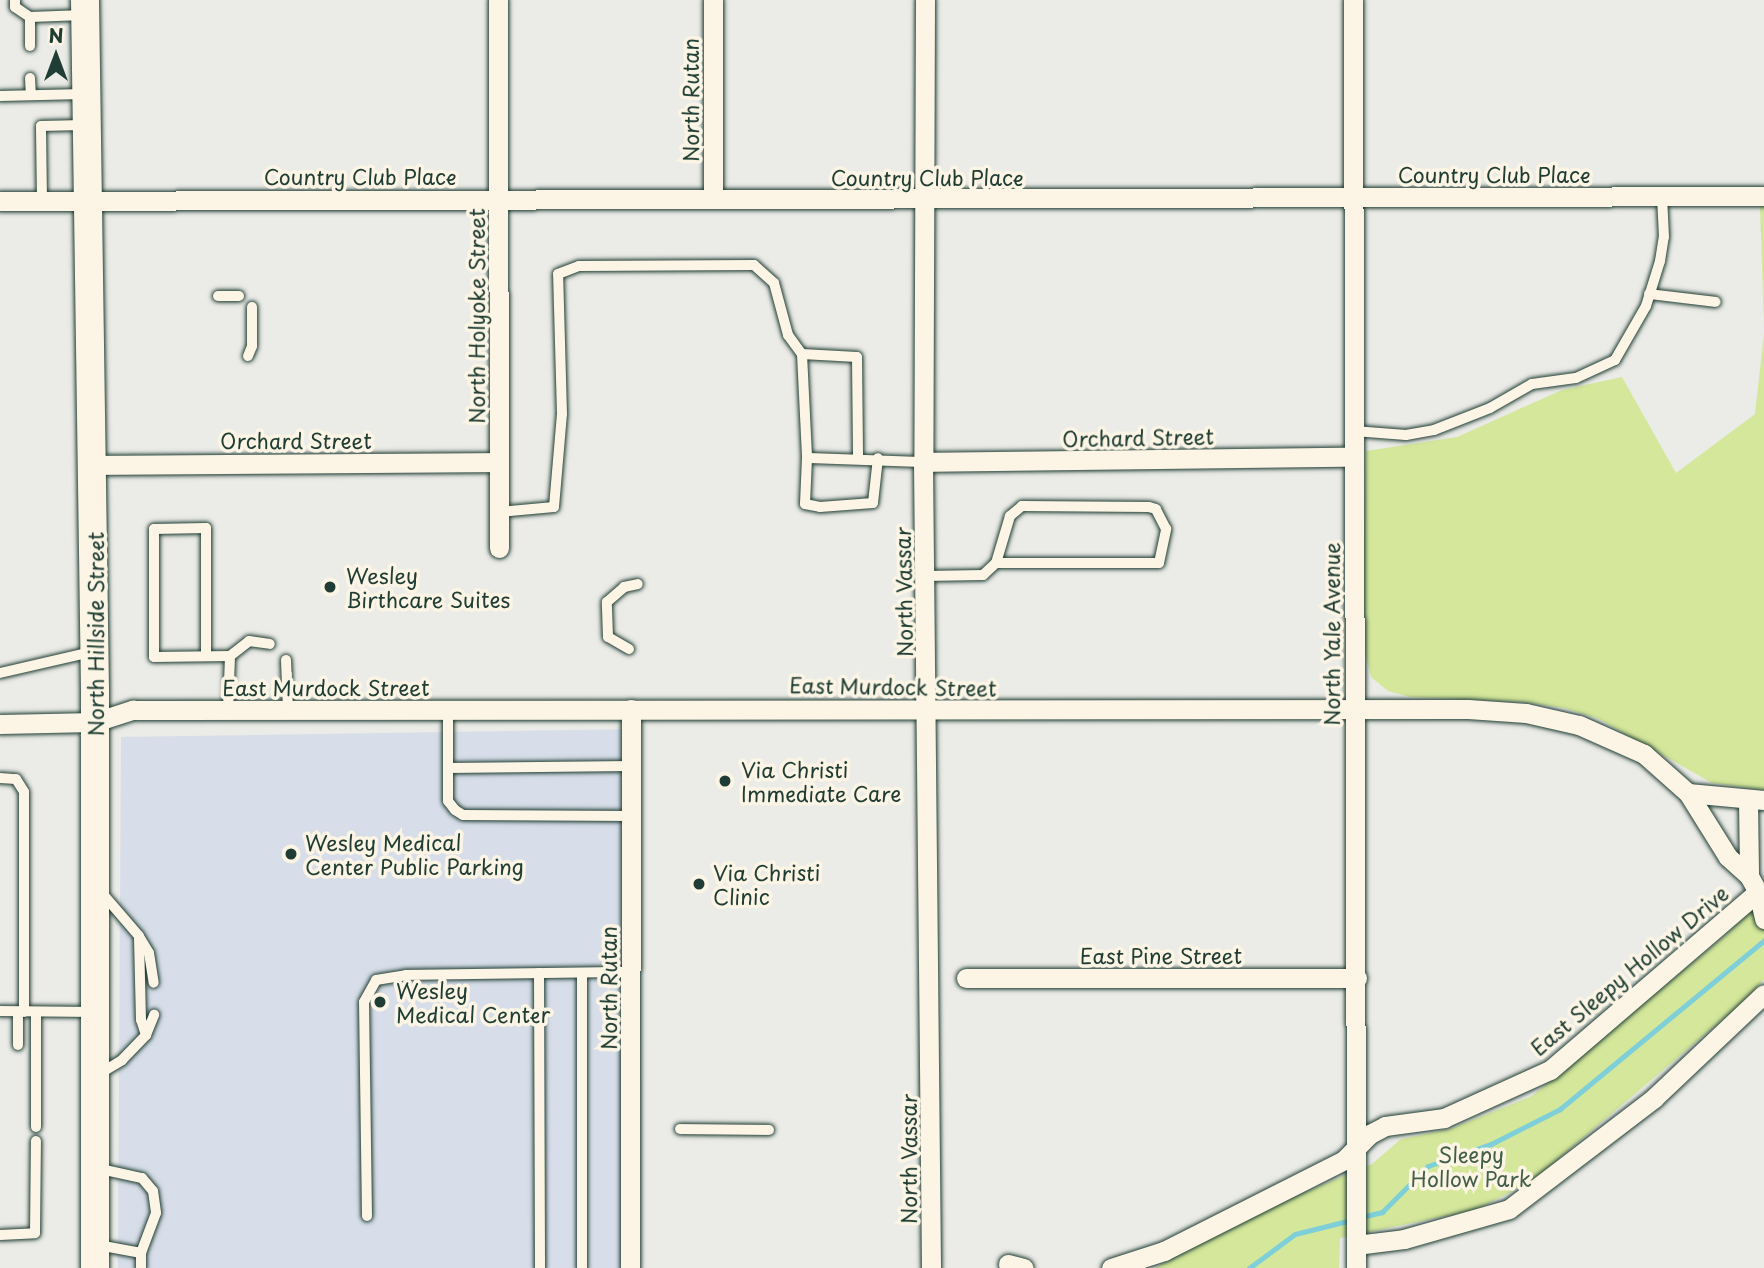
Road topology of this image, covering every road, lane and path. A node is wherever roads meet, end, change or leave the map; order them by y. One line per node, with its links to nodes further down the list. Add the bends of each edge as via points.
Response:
1 (15, 0): 7 (lane, via 15,7)
2 (498, 0): 17 (street, North Holyoke Street)
3 (713, 0): 18 (street, North Rutan)
4 (925, 0): 19 (street, North Vassar)
5 (1353, 0): 16 (street, North Yale Avenue)
6 (85, 7): 7 (lane); 10 (main road, North Hillside Street)
7 (30, 17): 8 (lane)
8 (30, 46)
9 (30, 78): 11 (lane)
10 (87, 94): 11 (lane); 13 (main road, North Hillside Street)
11 (30, 95): 12 (lane)
12 (0, 96)
13 (88, 125): 20 (lane, via 41,125); 21 (main road, North Hillside Street)
14 (1662, 196): 15 (street, Country Club Place); 16 (street, Country Club Place); 23 (lane, via 1664,237)
15 (1764, 196)
16 (1354, 198): 19 (street, Country Club Place); 30 (street, North Yale Avenue)
17 (499, 199): 18 (street, Country Club Place); 21 (street, Country Club Place); 35 (street, North Holyoke Street)
18 (713, 199): 19 (street, Country Club Place)
19 (923, 199): 36 (street, North Vassar)
20 (42, 200): 21 (street, Country Club Place); 22 (street, Country Club Place)
21 (89, 200): 37 (main road, North Hillside Street)
22 (0, 201)
23 (1649, 294): 26 (lane); 30 (lane, via 1626,347 1600,370 1532,384 1490,408 1434,429 1406,435)
24 (218, 296): 25 (lane)
25 (239, 296)
26 (1716, 302)
27 (252, 307): 29 (lane, via 253,346)
28 (802, 354): 32 (lane); 33 (lane, via 857,357); 38 (lane, via 788,335 774,283 754,265 579,266 558,274 562,414 554,507)
29 (248, 356)
30 (1354, 431): 31 (street, North Yale Avenue)
31 (1354, 457): 36 (street, Orchard Street); 55 (street, North Yale Avenue)
32 (807, 458): 33 (lane); 34 (lane, via 805,504 820,507 873,503)
33 (858, 458): 34 (lane)
34 (878, 458): 36 (lane)
35 (499, 462): 37 (street, Orchard Street); 38 (street, North Holyoke Street)
36 (923, 462): 41 (street, North Vassar)
37 (93, 464): 45 (main road, North Hillside Street)
38 (499, 512): 39 (street, North Holyoke Street)
39 (499, 548)
40 (996, 563): 40 (lane, via 1159,563 1166,529 1156,509 1149,507 1022,506 1010,516); 41 (lane, via 983,575)
41 (925, 576): 54 (street, North Vassar)
42 (638, 583): 44 (lane, via 624,587 607,602 608,637)
43 (270, 644): 47 (lane, via 249,641)
44 (629, 649)
45 (95, 651): 49 (lane); 56 (main road, North Hillside Street)
46 (206, 656): 46 (lane, via 154,657 154,529 206,528); 47 (lane)
47 (230, 656): 52 (lane)
48 (286, 660): 53 (lane)
49 (0, 673)
50 (449, 709): 51 (street, East Murdock Street); 53 (street, East Murdock Street); 59 (lane)
51 (631, 709): 54 (street, East Murdock Street); 58 (street, North Rutan)
52 (228, 710): 53 (street, East Murdock Street); 56 (street, East Murdock Street, via 133,710)
53 (288, 710)
54 (928, 710): 55 (street, East Murdock Street); 98 (street, North Vassar)
55 (1354, 710): 61 (street, East Murdock Street, via 1468,709 1555,718 1598,731 1644,754); 72 (street, North Yale Avenue)
56 (96, 722): 57 (street, East Murdock Street); 65 (main road, North Hillside Street)
57 (0, 724)
58 (631, 766): 59 (lane); 63 (street, North Rutan)
59 (448, 768): 63 (lane, via 448,802 463,815)
60 (0, 778): 76 (lane, via 16,779 24,792)
61 (1688, 793): 62 (street); 64 (street, East Murdock Street, via 1728,857)
62 (1756, 800): 64 (street)
63 (631, 816): 68 (street, North Rutan)
64 (1753, 884): 66 (street); 87 (street, East Sleepy Hollow Drive, via 1550,1070 1444,1118 1385,1126)
65 (96, 886): 67 (lane); 78 (main road, North Hillside Street)
66 (1764, 919)
67 (139, 936): 73 (lane, via 149,953); 80 (lane, via 141,1020)
68 (630, 972): 70 (lane); 97 (street, North Rutan)
69 (539, 973): 70 (lane); 89 (lane, via 406,975 376,980 368,989); 95 (lane)
70 (582, 973): 96 (lane)
71 (966, 978): 72 (street, East Pine Street)
72 (1357, 978): 87 (street, North Yale Avenue)
73 (154, 983)
74 (1764, 994): 91 (street, via 1654,1098 1509,1209 1404,1239)
75 (0, 1012): 76 (lane)
76 (21, 1012): 77 (lane); 81 (lane)
77 (36, 1012): 78 (lane); 83 (lane)
78 (96, 1012): 82 (main road, North Hillside Street)
79 (154, 1014): 80 (lane)
80 (146, 1035): 82 (lane, via 122,1060)
81 (18, 1045)
82 (96, 1076): 88 (main road, North Hillside Street)
83 (36, 1127)
84 (680, 1129): 85 (lane)
85 (769, 1130)
86 (36, 1141): 90 (lane, via 36,1228 32,1235 20,1230)
87 (1356, 1145): 91 (street, North Yale Avenue); 99 (street, East Sleepy Hollow Drive, via 1344,1160 1164,1251)
88 (96, 1168): 92 (lane, via 142,1178 153,1191 156,1213); 93 (main road, North Hillside Street)
89 (367, 1216)
90 (0, 1235)
91 (1356, 1242): 100 (street, North Yale Avenue)
92 (141, 1253): 93 (lane); 94 (lane)
93 (96, 1256)
94 (141, 1268)
95 (540, 1268)
96 (582, 1268)
97 (630, 1268)
98 (932, 1268)
99 (1111, 1268)
100 (1356, 1268)

